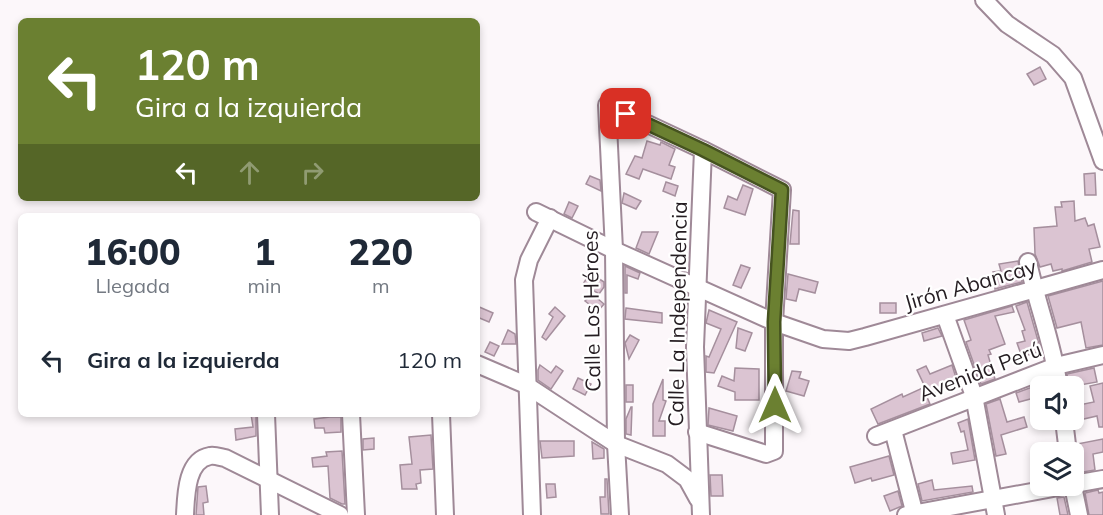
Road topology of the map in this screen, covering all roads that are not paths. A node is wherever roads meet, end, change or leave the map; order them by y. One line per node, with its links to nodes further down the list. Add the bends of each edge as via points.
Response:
1 (984, 0): 3 (street, via 1006,24 1053,56 1073,78)
2 (703, 150): 4 (street, Calle Los Héroes, via 607,105); 7 (street, Calle La Independencia); 10 (street, via 782,190)
3 (1103, 161)
4 (614, 250): 7 (street, Jirón Abancay); 15 (street, Jirón Abancay, via 543,215 524,280); 23 (street, Calle Los Héroes)
5 (1028, 262): 8 (street)
6 (1103, 270): 8 (street, Jirón Abancay)
7 (698, 287): 10 (street, Jirón Abancay); 21 (street, Calle La Independencia, via 694,347)
8 (1034, 290): 9 (street, Jirón Abancay); 13 (street)
9 (945, 315): 10 (street, Jirón Abancay, via 849,340 823,339); 16 (street)
10 (774, 322): 21 (street, via 774,451 766,454)
11 (1103, 355): 13 (street, Avenida Perú)
12 (480, 365): 15 (street)
13 (1056, 366): 14 (street); 16 (street, Avenida Perú)
14 (1057, 376)
15 (526, 385): 23 (street); 37 (street)
16 (974, 396): 20 (street, Avenida Perú); 29 (street)
17 (266, 417): 24 (street)
18 (351, 417): 35 (street)
19 (441, 417): 36 (street)
20 (893, 430): 22 (street, Avenida Perú); 31 (street)
21 (697, 432): 30 (street, Calle La Independencia)
22 (876, 436)
23 (616, 444): 30 (street, via 667,464 687,479); 38 (street, Calle Los Héroes)
24 (269, 479): 32 (street, via 211,455 201,460 190,475); 33 (street); 34 (street)
25 (1103, 479): 26 (street)
26 (1084, 483)
27 (1031, 496): 29 (street)
28 (1075, 496): 39 (street)
29 (994, 507): 31 (street)
30 (703, 511)
31 (912, 514)
32 (185, 515)
33 (270, 515)
34 (340, 515)
35 (356, 515)
36 (445, 515)
37 (532, 515)
38 (620, 515)
39 (1079, 515)

